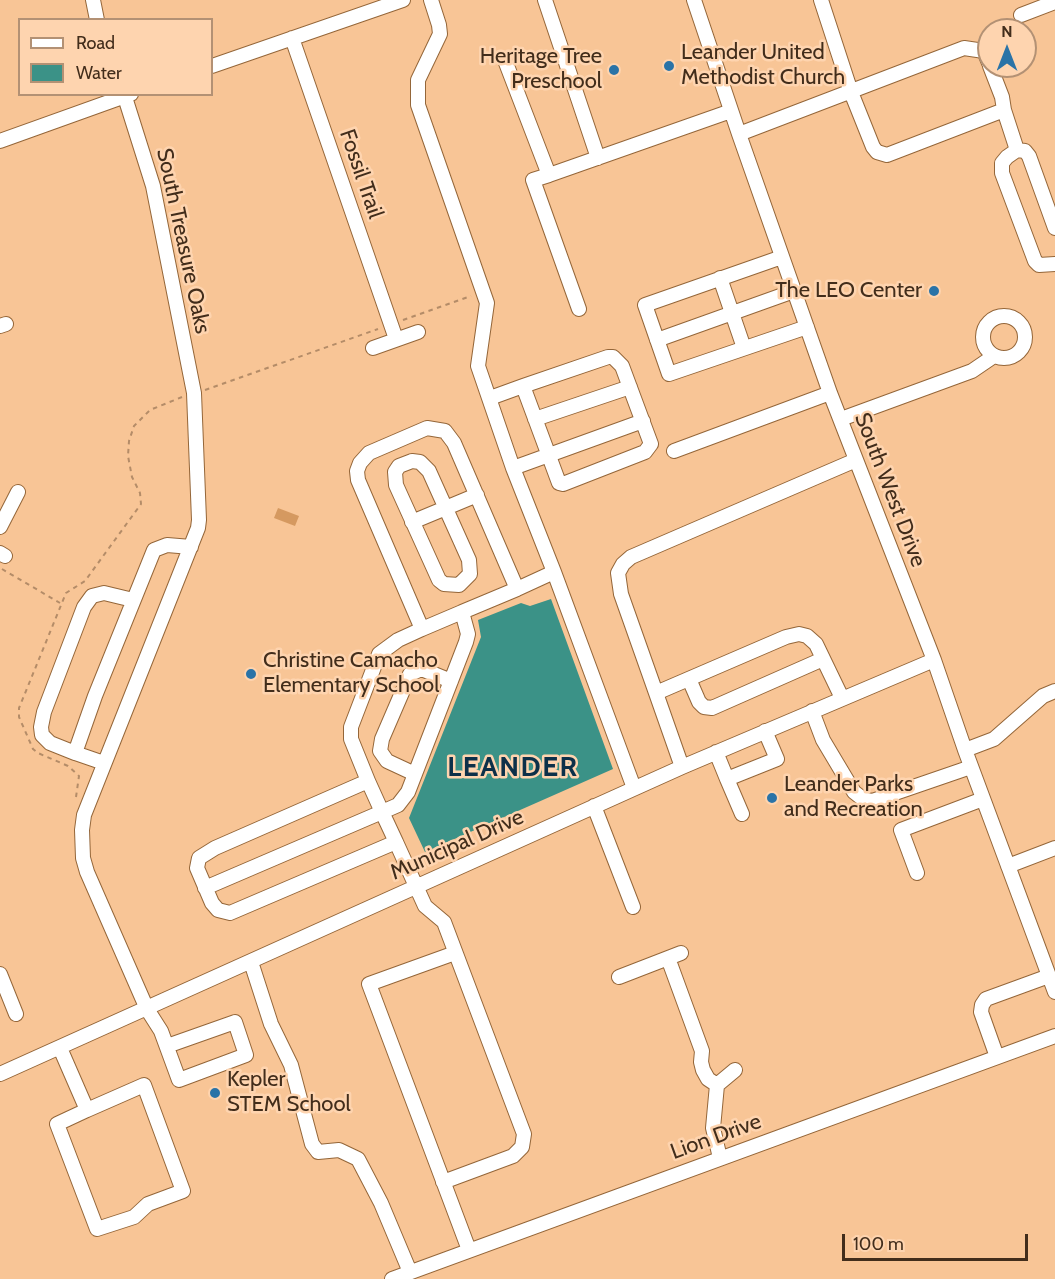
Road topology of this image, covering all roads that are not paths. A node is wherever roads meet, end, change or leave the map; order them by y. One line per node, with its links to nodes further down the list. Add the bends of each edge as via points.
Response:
1 (93, 0): 9 (street)
2 (403, 0): 10 (street)
3 (431, 0): 42 (street, via 440,34 418,80 418,105 487,303 478,366)
4 (544, 0): 23 (street)
5 (694, 0): 19 (street, South West Drive)
6 (820, 0): 15 (street)
7 (1055, 2): 8 (street)
8 (1021, 15)
9 (97, 18)
10 (292, 38): 13 (street); 34 (street, Fossil Trail)
11 (977, 50): 15 (street, via 964,48)
12 (506, 63): 24 (street)
13 (213, 66)
14 (995, 78): 18 (street)
15 (851, 92): 18 (street, via 873,147 887,155); 20 (street)
16 (124, 96): 21 (street)
17 (127, 96): 55 (street, South Treasure Oaks, via 153,186 195,394 199,520)
18 (1004, 110): 22 (street)
19 (731, 111): 20 (street, South West Drive); 23 (street)
20 (739, 134): 26 (street, South West Drive)
21 (0, 141)
22 (1017, 150): 25 (street, via 1029,156); 27 (street, via 1002,163 1002,173 1035,261 1039,265)
23 (598, 158): 24 (street)
24 (549, 175): 30 (street, via 533,180)
25 (1055, 228)
26 (782, 257): 28 (street); 29 (street, South West Drive)
27 (1055, 264)
28 (720, 278): 31 (street); 35 (street, via 645,304)
29 (794, 291): 31 (street); 32 (street, South West Drive)
30 (579, 309)
31 (732, 313): 35 (street); 37 (street)
32 (807, 327): 37 (street); 41 (street, South West Drive)
33 (418, 332): 34 (street)
34 (396, 339): 36 (street)
35 (657, 340): 37 (street, via 669,374)
36 (373, 348)
37 (744, 348)
38 (994, 356): 43 (street, via 972,371)
39 (523, 386): 40 (street, via 613,357 622,366); 42 (street); 44 (street)
40 (630, 387): 44 (street); 45 (street)
41 (830, 393): 43 (street, South West Drive); 46 (street)
42 (490, 398): 49 (street)
43 (840, 419): 48 (street, South West Drive)
44 (535, 420): 47 (street)
45 (643, 421): 47 (street); 47 (street, via 651,444 645,452 563,484 559,483)
46 (674, 451)
47 (548, 455): 49 (street)
48 (856, 460): 62 (street, South West Drive); 66 (street, via 631,557 623,564 618,573 621,594)
49 (513, 468): 56 (street)
50 (18, 492): 54 (street)
51 (477, 495): 52 (street); 57 (street); 60 (street, via 454,443 445,431 436,428 427,428 369,453 360,463 358,480)
52 (446, 508): 53 (street); 53 (street, via 425,465 405,463 399,466 394,479); 53 (street, via 471,567 470,574 459,585 439,580)
53 (412, 522)
54 (0, 527)
55 (191, 547): 58 (street, via 166,544 154,550); 73 (street, South Treasure Oaks)
56 (555, 572): 57 (street); 79 (street)
57 (517, 589): 59 (street)
58 (133, 600): 72 (street); 72 (street, via 104,592 92,596 84,607 44,712 42,735 50,743)
59 (462, 612): 60 (street); 64 (street, via 468,634)
60 (422, 629): 78 (street, via 379,654 351,727 351,740)
61 (823, 659): 63 (street, via 816,644 799,634); 63 (street, via 712,708 699,702); 67 (street)
62 (933, 660): 67 (street, Municipal Drive); 70 (street, South West Drive)
63 (689, 678): 66 (street)
64 (451, 681): 76 (street); 76 (street, via 424,670 410,674 382,739 382,757)
65 (1055, 691): 70 (street, via 1043,696 994,739)
66 (656, 693): 74 (street)
67 (842, 698): 68 (street, Municipal Drive)
68 (812, 711): 69 (street, Municipal Drive); 75 (street, via 823,740 854,792 863,799 872,801)
69 (765, 731): 71 (street, Municipal Drive); 77 (street, via 777,759)
70 (965, 750): 75 (street, South West Drive)
71 (716, 752): 74 (street, Municipal Drive); 77 (street)
72 (75, 753): 73 (street)
73 (104, 763): 97 (street, South Treasure Oaks, via 84,814 83,858)
74 (682, 767): 79 (street, Municipal Drive)
75 (971, 767): 80 (street, South West Drive)
76 (415, 774): 82 (street, via 398,805)
77 (727, 779): 83 (street)
78 (368, 781): 82 (street); 89 (street, via 199,858 197,868)
79 (634, 789): 81 (street, Municipal Drive)
80 (983, 799): 86 (street, South West Drive); 87 (street, via 901,830)
81 (594, 807): 88 (street, Municipal Drive); 90 (street)
82 (382, 812): 84 (street); 89 (street)
83 (742, 814)
84 (396, 842): 88 (street); 89 (street, via 230,913 218,910)
85 (1055, 848): 86 (street)
86 (1008, 866): 93 (street, South West Drive)
87 (917, 873)
88 (416, 887): 91 (street, via 425,906 444,922); 92 (street, Municipal Drive)
89 (205, 888)
90 (633, 907)
91 (455, 953): 108 (street, via 524,1138 513,1156); 108 (street, via 369,984)
92 (252, 962): 97 (street, Municipal Drive); 110 (street, via 271,1024 291,1065 312,1144 318,1152 339,1150 358,1159)
93 (1050, 967): 96 (street, South West Drive); 102 (street, via 986,999 982,1005)
94 (0, 974): 98 (street)
95 (619, 977): 105 (street, via 675,956 702,1051 701,1062 708,1079)
96 (1055, 992)
97 (147, 1009): 100 (street, South Treasure Oaks); 101 (street, Municipal Drive)
98 (16, 1014)
99 (1055, 1036): 102 (street, Lion Drive)
100 (167, 1046): 100 (street, South Treasure Oaks, via 179,1080 246,1055 235,1022)
101 (60, 1048): 104 (street, Municipal Drive); 106 (street)
102 (997, 1057): 107 (street, Lion Drive)
103 (735, 1070): 105 (street)
104 (0, 1074)
105 (717, 1085): 107 (street, via 713,1128)
106 (87, 1110): 106 (street, via 57,1124 97,1229 134,1217 148,1204 183,1191 144,1085)
107 (720, 1158): 109 (street, Lion Drive)
108 (443, 1182): 109 (street)
109 (469, 1250): 110 (street, Lion Drive)
110 (411, 1272): 111 (street, Lion Drive)
111 (392, 1279)

